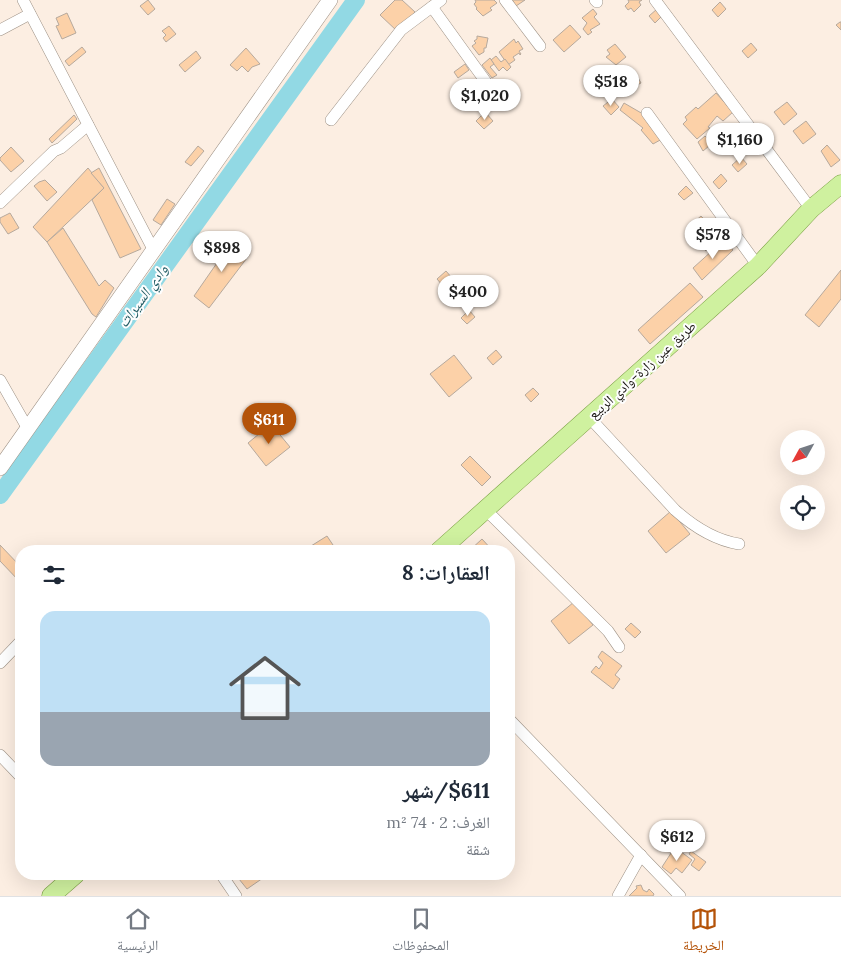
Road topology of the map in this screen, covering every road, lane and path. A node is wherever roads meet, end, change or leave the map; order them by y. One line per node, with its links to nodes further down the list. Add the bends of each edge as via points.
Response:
1 (23, 0): 6 (street)
2 (330, 0): 16 (main road)
3 (505, 0): 8 (street)
4 (655, 0): 15 (street)
5 (436, 4): 9 (street); 11 (street, via 401,30)
6 (30, 14): 7 (street); 12 (street)
7 (0, 30)
8 (540, 46)
9 (486, 82)
10 (647, 114): 17 (street)
11 (332, 120)
12 (88, 125): 14 (street, via 54,151); 16 (street)
13 (841, 184): 15 (main road, طريق عين زارة-وادي الربيع)
14 (0, 203)
15 (811, 209): 17 (main road, طريق عين زارة-وادي الربيع)
16 (154, 252): 20 (main road)
17 (758, 266): 19 (main road, طريق عين زارة-وادي الربيع)
18 (0, 380): 20 (street)
19 (589, 417): 22 (main road, طريق عين زارة-وادي الربيع); 23 (street, via 685,519 706,533)
20 (28, 429): 21 (main road)
21 (0, 468)
22 (485, 508): 24 (main road, طريق عين زارة-وادي الربيع); 26 (street, via 608,631)
23 (739, 544)
24 (445, 545)
25 (15, 647): 27 (street)
26 (619, 647)
27 (0, 663)
28 (515, 725): 31 (street)
29 (0, 755): 30 (street)
30 (15, 771)
31 (641, 855): 36 (street); 37 (street)
32 (69, 880): 34 (main road)
33 (224, 880): 35 (street)
34 (51, 896)
35 (236, 896)
36 (618, 896)
37 (680, 896)

